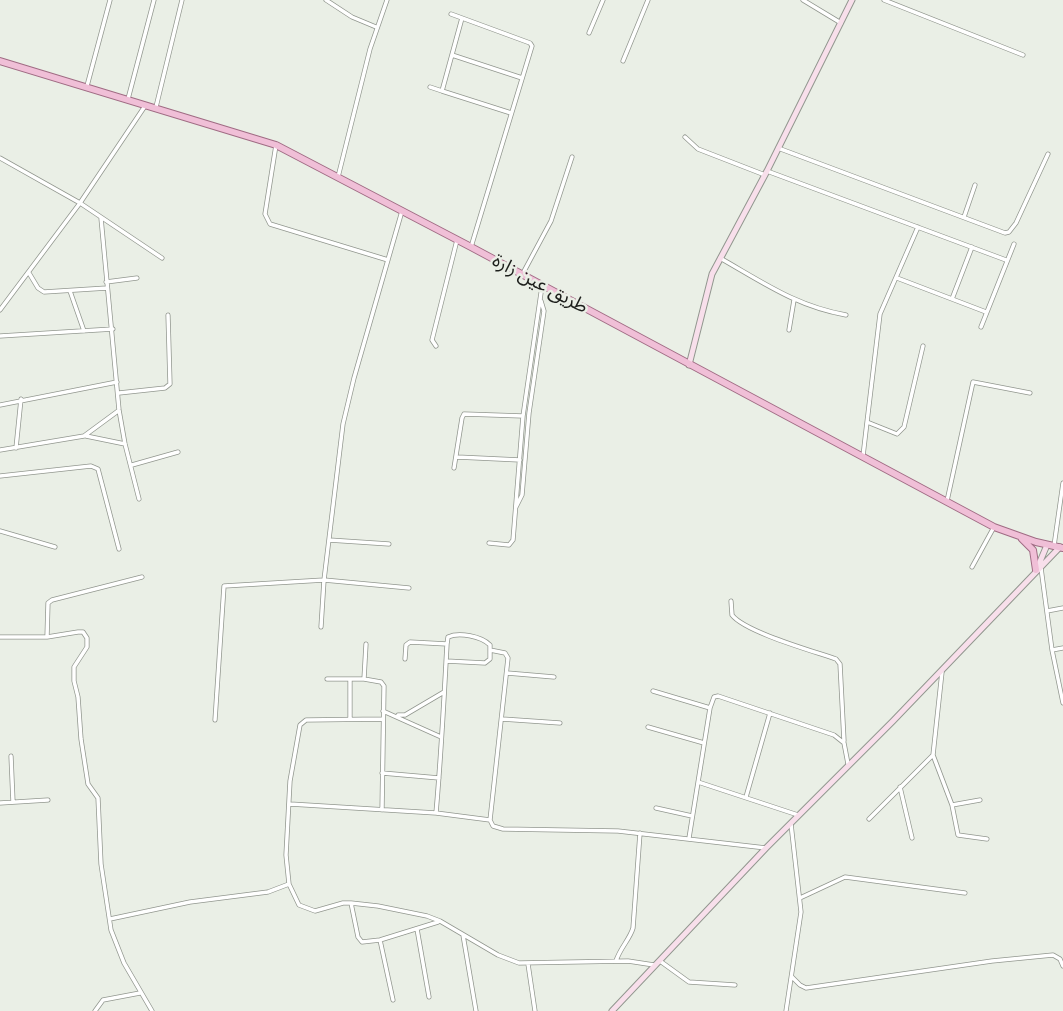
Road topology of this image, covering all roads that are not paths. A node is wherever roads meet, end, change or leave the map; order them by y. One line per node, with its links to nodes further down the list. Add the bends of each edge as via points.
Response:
1 (110, 0): 21 (street)
2 (154, 0): 24 (street)
3 (182, 0): 26 (street)
4 (326, 0): 14 (street)
5 (387, 0): 14 (street)
6 (603, 0): 15 (street)
7 (648, 0): 19 (street)
8 (803, 0): 13 (street)
9 (852, 0): 13 (street)
10 (884, 0): 17 (street)
11 (451, 14): 12 (street)
12 (463, 18): 16 (street); 20 (street, via 531,44)
13 (841, 23): 30 (street)
14 (376, 27): 35 (street)
15 (589, 33)
16 (452, 55): 20 (street); 23 (street)
17 (1023, 55)
18 (0, 61): 21 (main road, طريق عين زارة)
19 (623, 61)
20 (522, 78): 27 (street)
21 (87, 86): 24 (main road, طريق عين زارة)
22 (430, 87): 23 (street)
23 (442, 91): 27 (street)
24 (128, 99): 25 (main road, طريق عين زارة)
25 (146, 105): 26 (main road, طريق عين زارة); 37 (street)
26 (156, 107): 29 (main road, طريق عين زارة)
27 (511, 113): 44 (street)
28 (685, 137): 34 (street, via 698,149)
29 (276, 145): 35 (main road, طريق عين زارة); 48 (street, via 265,214 270,224)
30 (778, 148): 34 (street); 40 (street)
31 (1048, 154): 40 (street, via 1009,232)
32 (572, 157): 51 (street, via 551,221)
33 (0, 158): 37 (street)
34 (766, 173): 41 (street); 47 (street)
35 (338, 177): 38 (main road, طريق عين زارة)
36 (975, 185): 40 (street)
37 (80, 203): 39 (street); 50 (street)
38 (402, 211): 42 (main road, طريق عين زارة); 48 (street)
39 (101, 218): 46 (street); 54 (street)
40 (964, 218)
41 (918, 227): 45 (street); 53 (street)
42 (457, 240): 44 (main road, طريق عين زارة); 69 (street, via 432,340)
43 (1014, 244): 49 (street)
44 (471, 247): 51 (main road, طريق عين زارة)
45 (972, 247): 49 (street); 58 (street)
46 (162, 258)
47 (720, 258): 59 (street); 71 (street)
48 (388, 260): 99 (street, via 348,398)
49 (1006, 260): 61 (street)
50 (29, 273): 56 (street, via 44,292); 60 (street)
51 (522, 275): 55 (main road, طريق عين زارة)
52 (137, 278): 54 (street)
53 (896, 278): 58 (street); 79 (street, via 880,314)
54 (106, 285): 56 (street); 65 (street)
55 (542, 286): 57 (street); 71 (main road, طريق عين زارة)
56 (70, 291): 67 (street)
57 (540, 299): 78 (street); 95 (street, via 544,311 522,495)
58 (952, 299): 61 (street)
59 (794, 300): 63 (street); 66 (street)
60 (0, 310)
61 (986, 312): 64 (street)
62 (168, 315): 73 (street, via 170,384)
63 (846, 315)
64 (981, 327)
65 (113, 329): 67 (street); 72 (street)
66 (789, 330)
67 (84, 331): 68 (street)
68 (0, 335)
69 (436, 346)
70 (923, 346): 79 (street, via 901,432)
71 (689, 365): 86 (main road, طريق عين زارة)
72 (117, 382): 73 (street); 75 (street)
73 (118, 393): 77 (street)
74 (1030, 393): 94 (street, via 973,382)
75 (21, 400): 76 (street); 82 (street)
76 (0, 405)
77 (119, 410): 80 (street); 81 (street)
78 (523, 416): 85 (street, via 464,414); 87 (street)
79 (867, 422): 86 (street)
80 (84, 436): 81 (street); 82 (street)
81 (125, 444): 88 (street)
82 (16, 448): 83 (street)
83 (0, 450)
84 (178, 452): 88 (street)
85 (457, 457): 87 (street); 89 (street)
86 (863, 458): 94 (main road, طريق عين زارة)
87 (520, 460): 95 (street)
88 (132, 465): 93 (street)
89 (454, 468)
90 (0, 476): 104 (street, via 98,469)
91 (1063, 483): 92 (street)
92 (1062, 489): 102 (street)
93 (139, 499)
94 (947, 503): 96 (main road, طريق عين زارة)
95 (516, 508): 100 (street, via 512,543)
96 (994, 527): 98 (main road, طريق عين زارة); 105 (street)
97 (0, 531): 103 (street)
98 (1018, 537): 102 (main road, طريق عين زارة); 106 (main road, via 1033,550)
99 (329, 540): 101 (street); 108 (street)
100 (489, 543)
101 (389, 544)
102 (1056, 546): 106 (street); 106 (street)
103 (55, 547)
104 (119, 549)
105 (972, 567)
106 (1037, 570): 112 (street); 123 (street)
107 (142, 577): 115 (street, via 52,600 48,603)
108 (324, 580): 109 (street); 113 (street); 140 (street, via 224,586)
109 (409, 587)
110 (731, 601): 145 (street, via 732,615 741,622 840,664)
111 (1063, 608): 112 (street)
112 (1047, 611): 120 (street)
113 (321, 627)
114 (0, 637): 115 (street)
115 (47, 637): 177 (street, via 83,632 87,638 87,647 74,667 74,681 88,784 98,798 101,864)
116 (366, 644): 128 (street)
117 (447, 644): 119 (street, via 454,634 484,639); 121 (street, via 410,642); 122 (street)
118 (1063, 648): 120 (street)
119 (490, 650): 122 (street, via 485,663); 124 (street, via 507,655)
120 (1052, 650): 129 (street)
121 (405, 659)
122 (446, 661): 131 (street)
123 (942, 670): 146 (street); 148 (street)
124 (508, 673): 125 (street); 139 (street)
125 (554, 677)
126 (327, 678): 127 (street)
127 (350, 679): 128 (street); 137 (street)
128 (364, 679): 134 (street, via 382,682)
129 (1061, 684): 132 (street)
130 (653, 691): 133 (street)
131 (444, 692): 136 (street); 143 (street)
132 (1063, 703)
133 (710, 708): 135 (street, via 718,696); 144 (street)
134 (383, 710): 136 (street); 138 (street)
135 (769, 713): 145 (street, via 834,735); 153 (street)
136 (396, 716): 143 (street)
137 (350, 719): 138 (street); 158 (street, via 302,722)
138 (382, 719): 149 (street)
139 (502, 719): 141 (street); 166 (street)
140 (215, 720)
141 (560, 723)
142 (648, 727): 144 (street)
143 (441, 737): 150 (street)
144 (704, 743): 151 (street)
145 (844, 743): 148 (street)
146 (933, 754): 152 (street); 159 (street)
147 (11, 756): 156 (street)
148 (849, 766): 163 (street)
149 (382, 773): 150 (street); 161 (street)
150 (439, 778): 162 (street)
151 (698, 782): 153 (street); 164 (street)
152 (900, 787): 165 (street); 170 (street)
153 (746, 797): 163 (street)
154 (48, 800): 156 (street)
155 (980, 800): 159 (street)
156 (13, 802): 157 (street)
157 (0, 803)
158 (290, 804): 161 (street); 173 (street)
159 (952, 805): 171 (street, via 958,835)
160 (656, 808): 164 (street)
161 (382, 811): 162 (street)
162 (436, 813): 166 (street)
163 (798, 815): 167 (street)
164 (692, 816): 169 (street)
165 (869, 819)
166 (490, 820): 168 (street, via 492,826 503,829)
167 (791, 824): 172 (street); 175 (street)
168 (640, 833): 169 (street); 182 (street, via 633,928)
169 (689, 838): 172 (street)
170 (912, 838)
171 (987, 839)
172 (766, 848): 183 (street)
173 (289, 884): 176 (street, via 299,905 306,909); 177 (street, via 268,892)
174 (965, 893): 175 (street, via 845,877)
175 (800, 898): 186 (street)
176 (351, 903): 178 (street); 181 (street, via 362,943)
177 (110, 919): 188 (street, via 117,949)
178 (440, 921): 179 (street); 180 (street)
179 (417, 929): 181 (street); 189 (street)
180 (463, 935): 184 (street, via 498,955); 193 (street)
181 (380, 940): 190 (street)
182 (616, 961): 183 (street); 184 (street)
183 (658, 963): 187 (street, via 689,982); 195 (street)
184 (528, 964): 194 (street)
185 (1063, 967): 186 (street, via 1053,955 806,988)
186 (792, 977): 196 (street)
187 (735, 985)
188 (140, 993): 191 (street, via 102,1001); 192 (street)
189 (429, 997)
190 (393, 1000)
191 (94, 1011)
192 (152, 1011)
193 (476, 1011)
194 (535, 1011)
195 (612, 1011)
196 (786, 1011)

